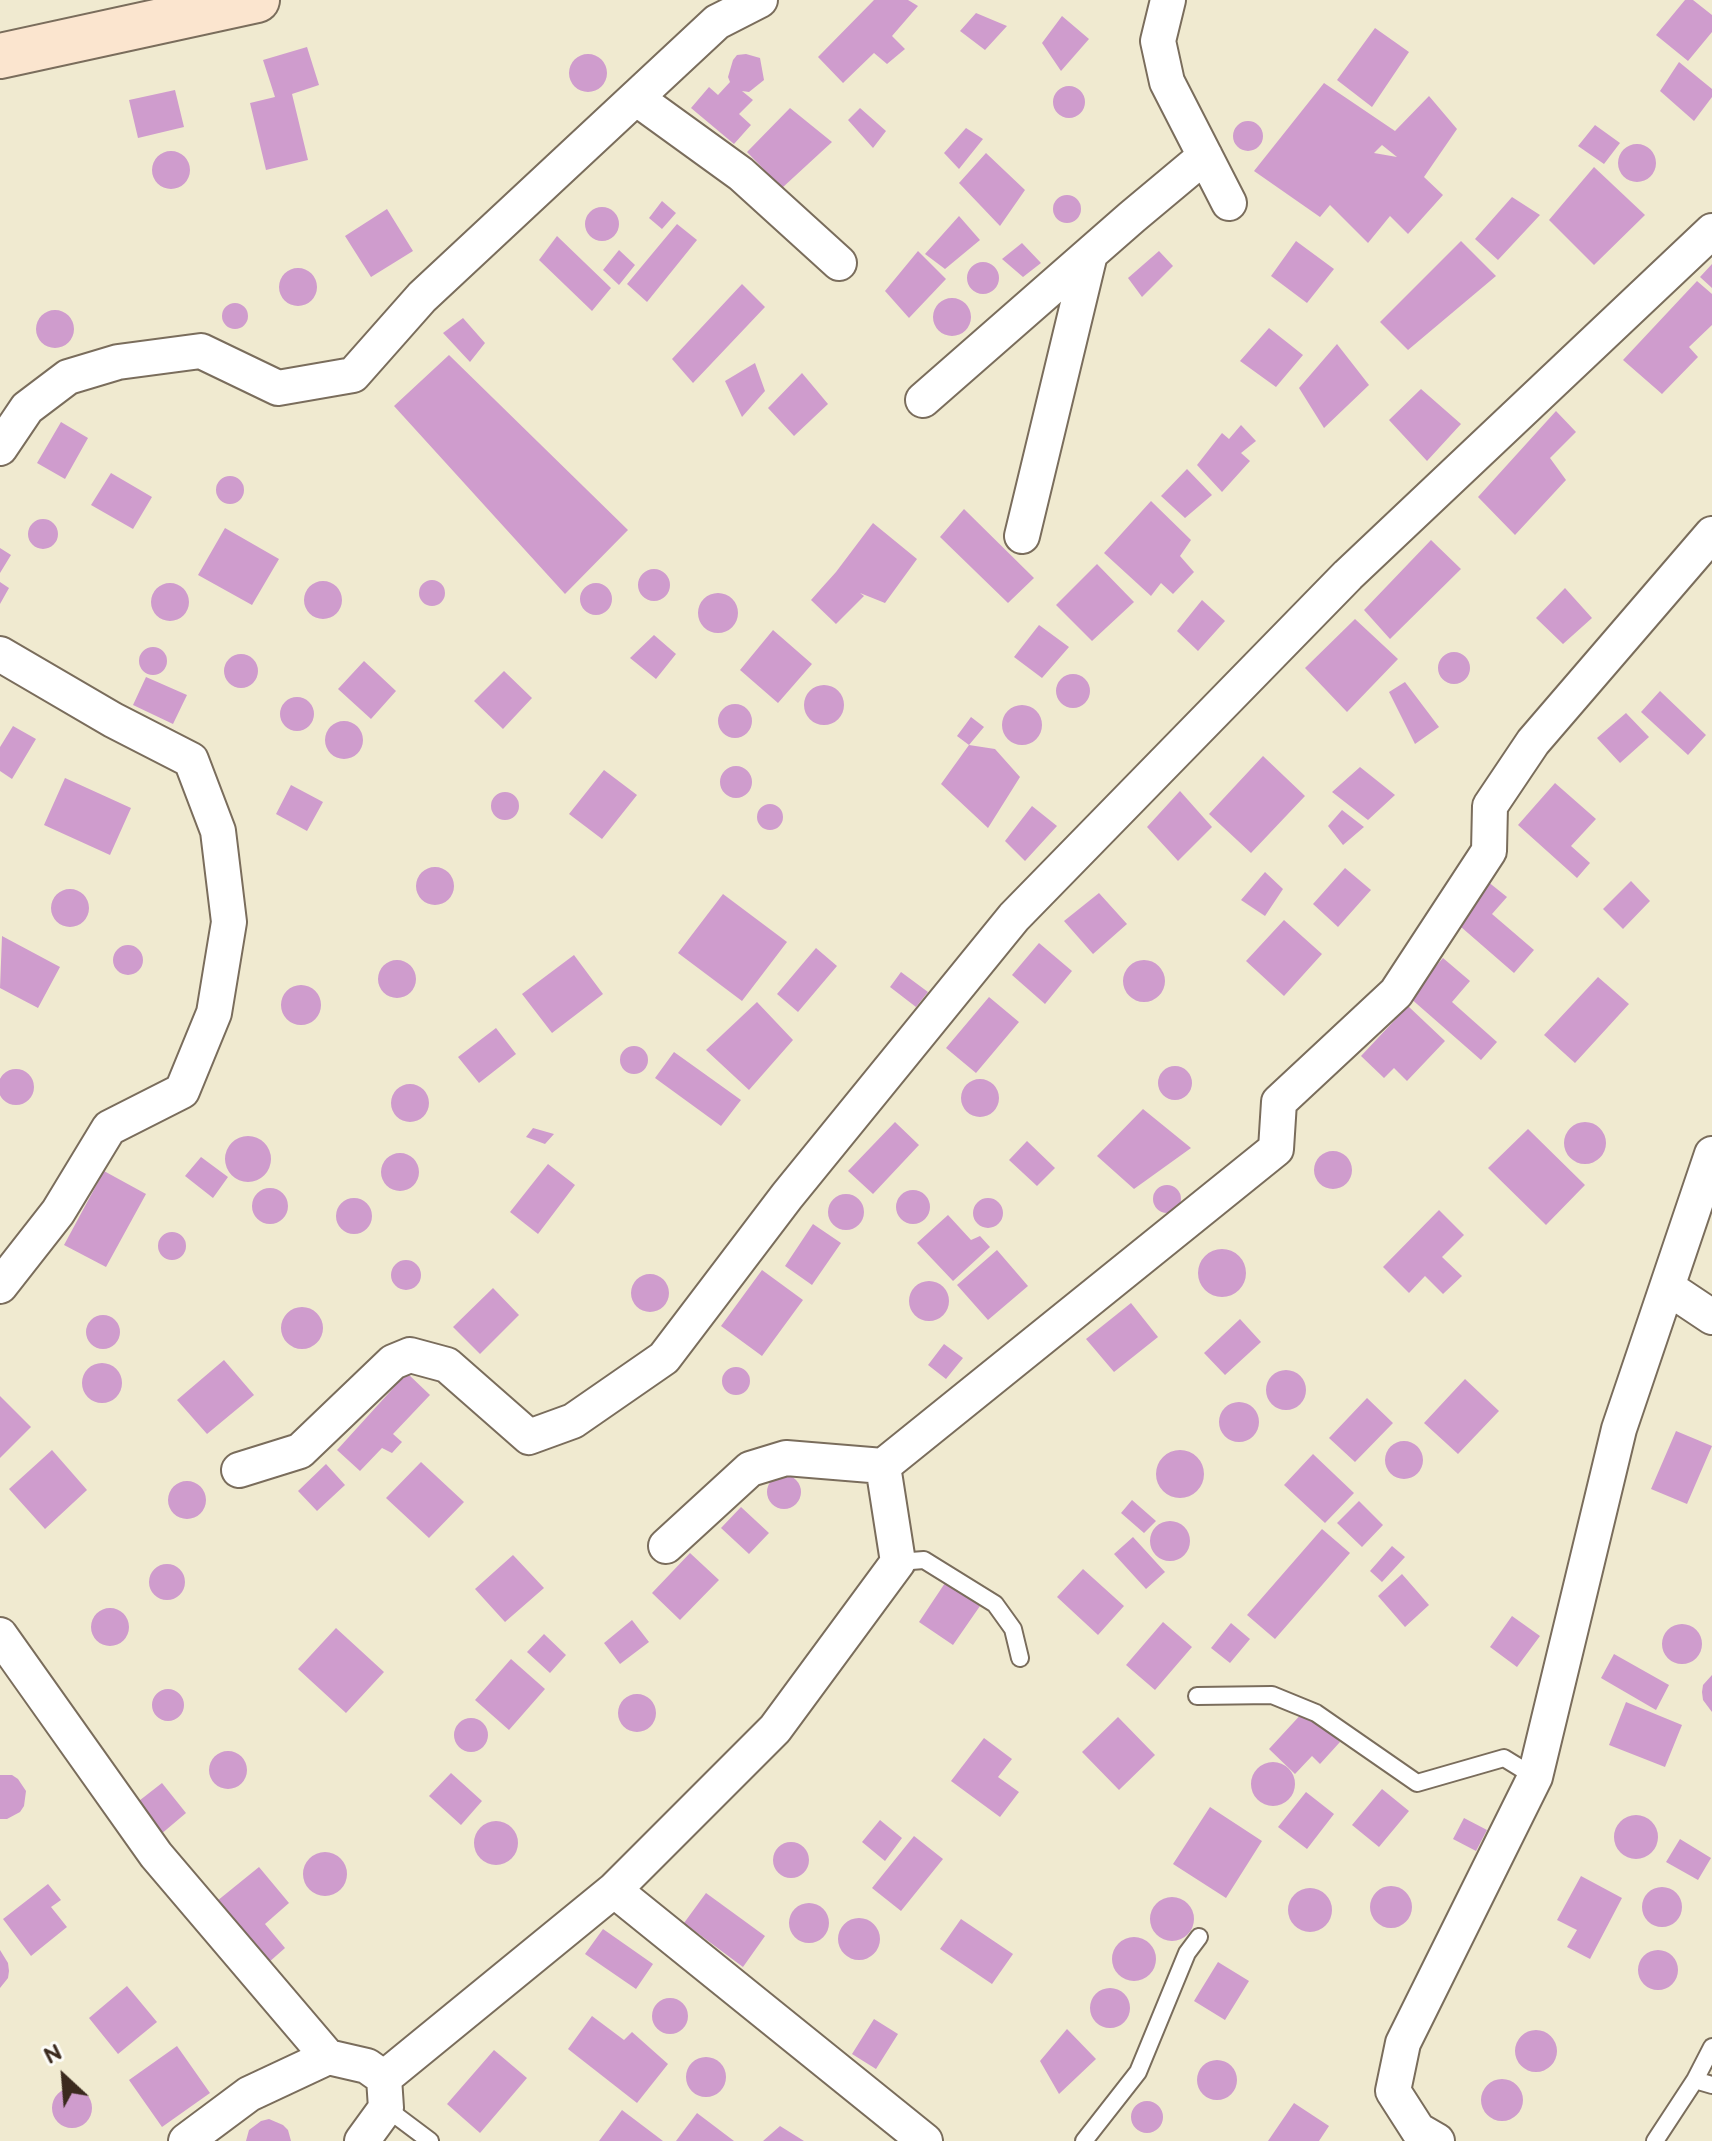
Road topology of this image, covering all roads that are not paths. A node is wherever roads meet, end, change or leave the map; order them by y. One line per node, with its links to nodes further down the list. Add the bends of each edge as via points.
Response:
1 (257, 0): 4 (main road)
2 (760, 0): 5 (street, via 717,22)
3 (1168, 0): 6 (street, via 1158,41 1167,82)
4 (0, 56)
5 (636, 98): 10 (street, via 741,174); 12 (street, via 422,297 353,375 278,388 201,351 118,362 68,377 27,408)
6 (1205, 156): 7 (street); 9 (street)
7 (1229, 203)
8 (1712, 231): 21 (street, via 1348,575 1014,917 787,1196 664,1358 573,1421 529,1437 447,1365 410,1355 393,1362 300,1451)
9 (1090, 254): 11 (street); 14 (street)
10 (839, 263)
11 (923, 400)
12 (0, 448)
13 (1712, 534): 20 (street, via 1533,742 1490,806 1489,851 1396,993 1279,1102 1276,1149)
14 (1022, 536)
15 (0, 654): 17 (street, via 191,760 218,831 229,922 214,1013 182,1091 109,1128 58,1212)
16 (1712, 1154): 18 (street)
17 (0, 1286)
18 (1667, 1287): 19 (street); 27 (street, via 1619,1429)
19 (1712, 1317)
20 (883, 1466): 22 (street, via 786,1458 750,1469); 23 (street)
21 (239, 1470)
22 (666, 1546)
23 (898, 1562): 25 (lane, via 924,1560 995,1604 1013,1629); 28 (street, via 775,1729)
24 (0, 1635): 31 (street, via 156,1855)
25 (1020, 1658)
26 (1197, 1696): 27 (lane, via 1272,1695 1316,1713 1417,1783 1504,1758)
27 (1535, 1777): 40 (street, via 1403,2043 1393,2091 1418,2130)
28 (614, 1890): 34 (street); 38 (street)
29 (1199, 1937): 39 (lane, via 1187,1953 1138,2072)
30 (1712, 2047): 32 (lane)
31 (328, 2057): 34 (street, via 367,2066); 35 (street, via 249,2094)
32 (1695, 2080): 33 (lane); 41 (lane)
33 (1712, 2085)
34 (385, 2093): 36 (street); 37 (lane)
35 (186, 2141)
36 (362, 2141)
37 (430, 2141)
38 (925, 2141)
39 (1084, 2141)
40 (1437, 2141)
41 (1655, 2141)

